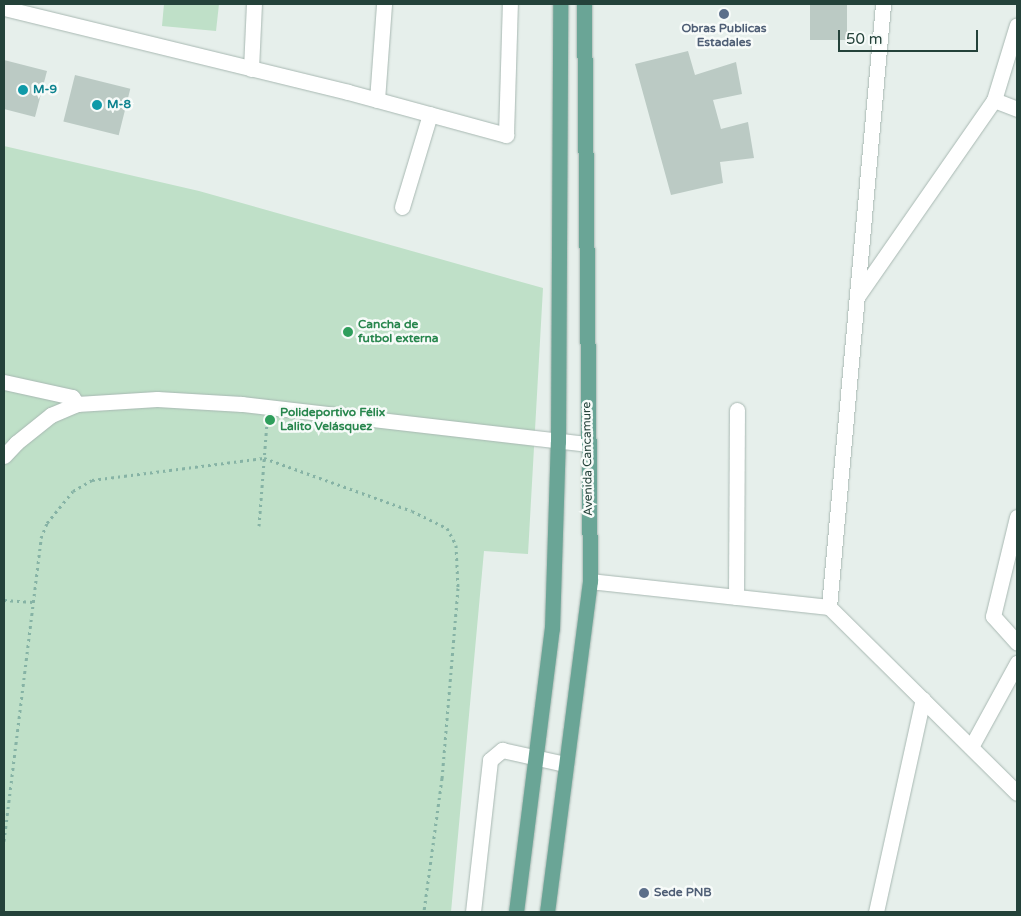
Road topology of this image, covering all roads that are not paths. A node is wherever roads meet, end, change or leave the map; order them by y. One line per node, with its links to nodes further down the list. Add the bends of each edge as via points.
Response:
1 (254, 4): 9 (street)
2 (384, 4): 10 (street)
3 (510, 4): 13 (street, via 506,135)
4 (560, 4): 19 (main road)
5 (584, 4): 20 (main road, Avenida Cancamure)
6 (883, 4): 15 (street)
7 (4, 8): 9 (street)
8 (1017, 25): 11 (street)
9 (251, 69): 10 (street)
10 (377, 100): 13 (street)
11 (994, 100): 12 (street); 15 (street)
12 (1017, 109)
13 (430, 114): 14 (street)
14 (402, 207)
15 (857, 298): 26 (street)
16 (4, 382): 17 (street, via 72,397)
17 (77, 404): 19 (street, via 157,399 268,407); 21 (street, via 51,415)
18 (737, 410): 25 (street)
19 (558, 442): 20 (street); 31 (main road, via 552,628)
20 (588, 444): 24 (main road, Avenida Cancamure)
21 (4, 456)
22 (1017, 517): 23 (street)
23 (1015, 536): 27 (street, via 992,616)
24 (590, 581): 25 (street); 32 (main road, Avenida Cancamure)
25 (736, 597): 26 (street)
26 (829, 607): 29 (street)
27 (1017, 643)
28 (1017, 663): 30 (street)
29 (923, 700): 30 (street); 37 (street)
30 (971, 747): 33 (street)
31 (535, 758): 32 (street); 34 (street, via 502,750 490,760); 35 (main road)
32 (565, 764): 36 (main road, Avenida Cancamure)
33 (1017, 793)
34 (473, 912)
35 (516, 912)
36 (546, 912)
37 (876, 912)

